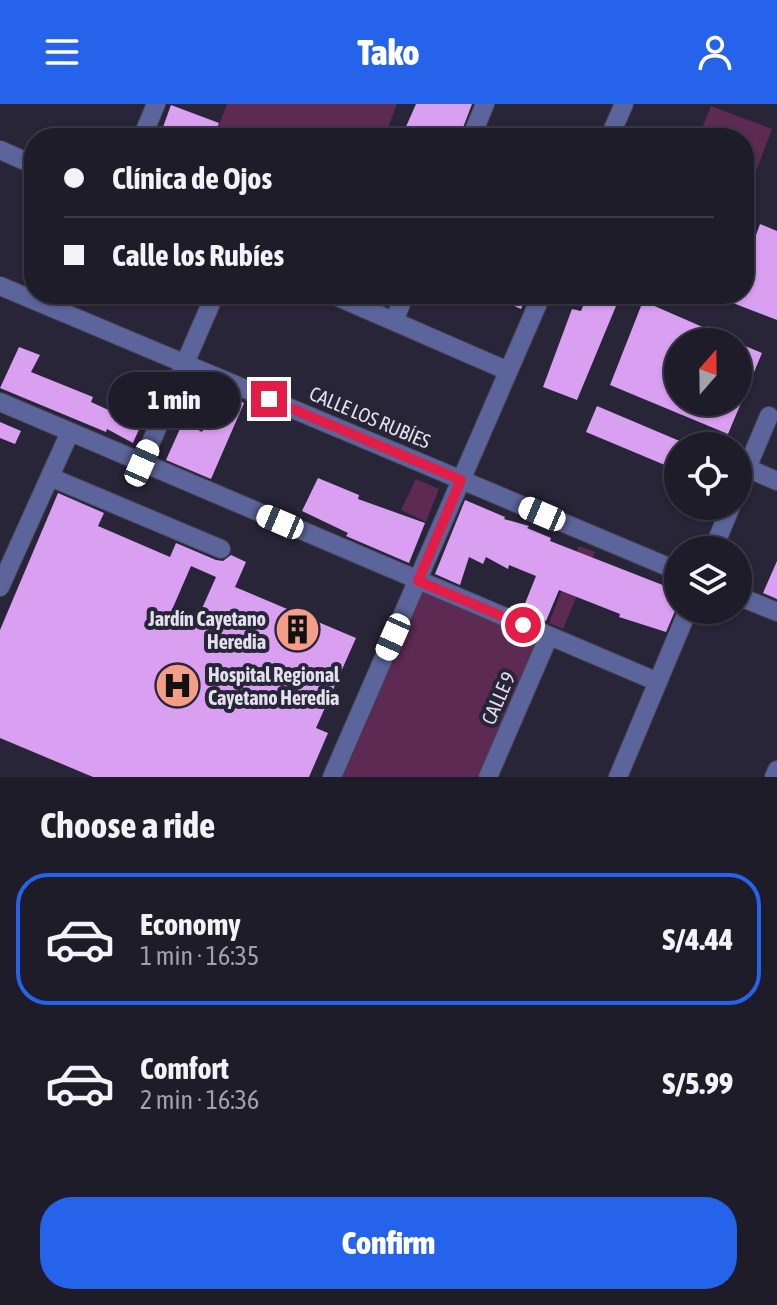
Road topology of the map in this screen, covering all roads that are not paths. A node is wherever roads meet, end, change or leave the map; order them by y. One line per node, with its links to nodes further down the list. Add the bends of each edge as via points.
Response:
1 (156, 104): 4 (street)
2 (484, 104): 5 (street)
3 (624, 104): 6 (street)
4 (146, 128)
5 (475, 128)
6 (613, 128)
7 (0, 150): 8 (street)
8 (24, 161)
9 (0, 286): 10 (street, CALLE LOS RUBÍES)
10 (24, 296)
11 (43, 304): 17 (street, CALLE LOS RUBÍES)
12 (211, 304): 17 (street)
13 (354, 304): 16 (street)
14 (401, 304): 16 (street)
15 (538, 304): 18 (street)
16 (394, 321): 18 (street)
17 (186, 364): 23 (street); 26 (street, CALLE LOS RUBÍES)
18 (508, 371): 26 (street)
19 (0, 402): 21 (street)
20 (769, 416): 22 (street)
21 (70, 432): 23 (street); 25 (street)
22 (752, 456)
23 (142, 463): 30 (street)
24 (752, 470): 27 (street)
25 (50, 477): 28 (street); 31 (street)
26 (461, 480): 29 (street, CALLE LOS RUBÍES); 30 (street)
27 (777, 481)
28 (221, 549)
29 (664, 565)
30 (418, 581): 35 (street); 38 (street)
31 (0, 587)
32 (752, 602): 33 (street)
33 (777, 612)
34 (682, 624): 36 (street)
35 (549, 636): 36 (street); 39 (street, CALLE 9)
36 (658, 682): 40 (street)
37 (777, 770): 41 (street)
38 (332, 777)
39 (488, 777)
40 (618, 777)
41 (774, 777)

